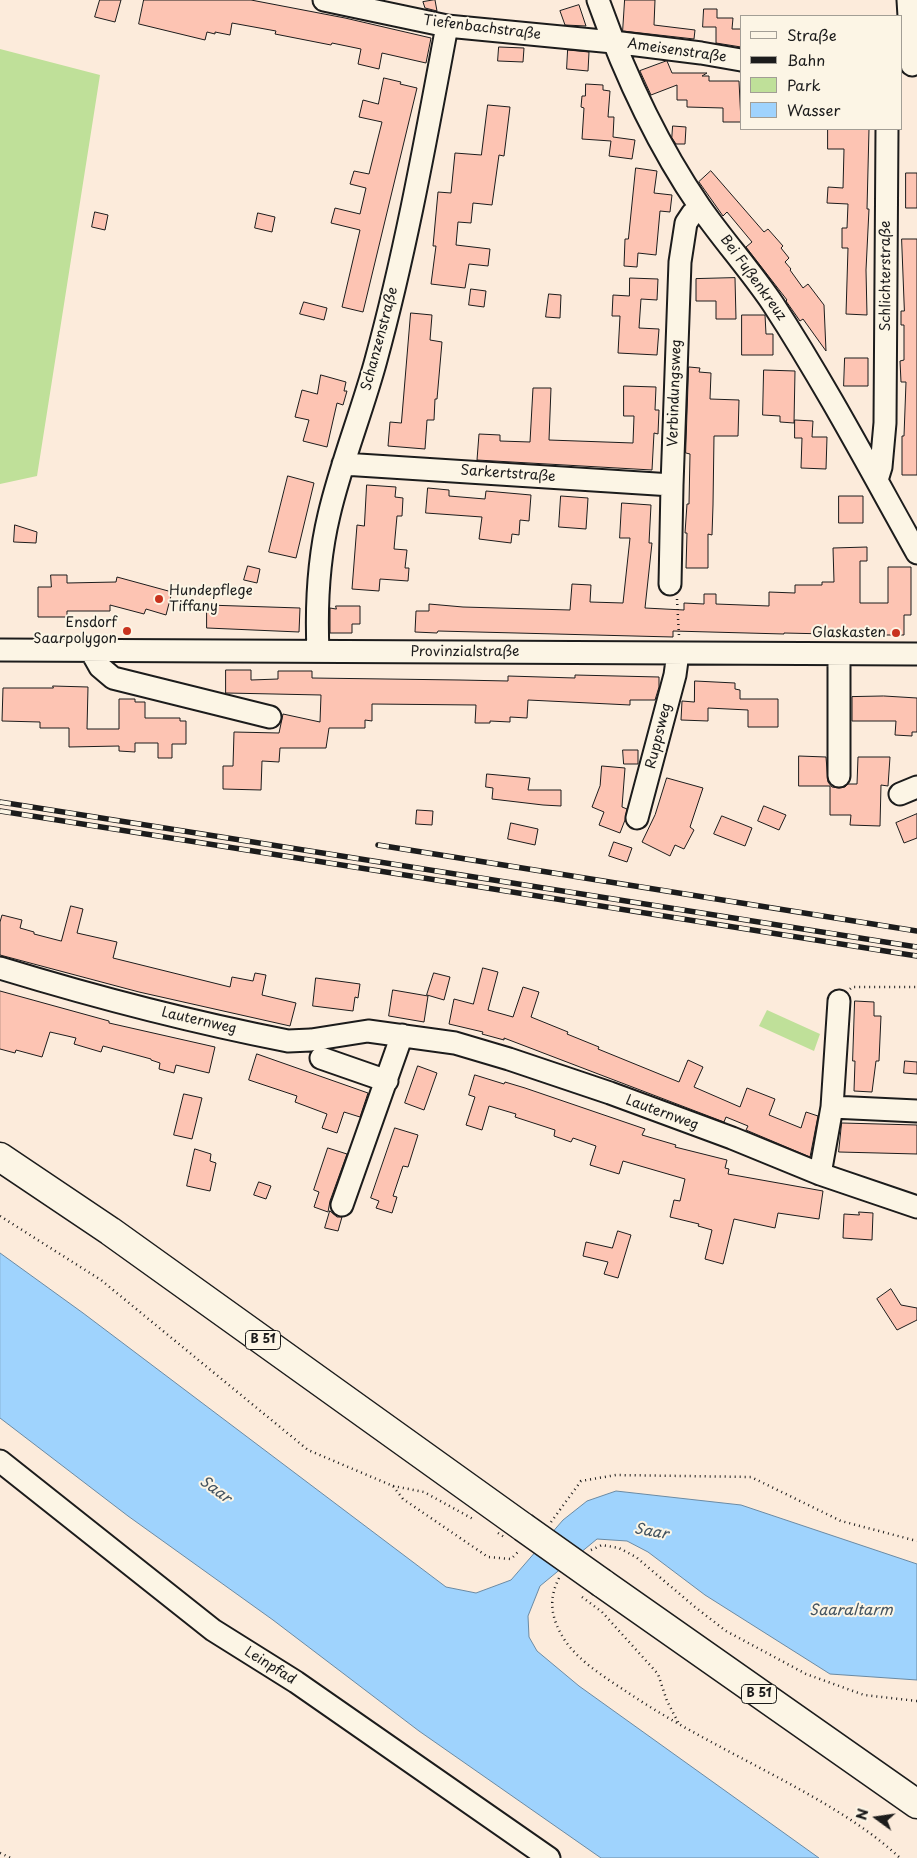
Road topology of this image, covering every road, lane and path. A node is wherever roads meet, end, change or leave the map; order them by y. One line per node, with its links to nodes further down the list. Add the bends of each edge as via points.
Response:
1 (324, 0): 4 (street, Tiefenbachstraße)
2 (598, 0): 5 (street, Bei Fußenkreuz)
3 (908, 0): 7 (street)
4 (447, 26): 5 (street, Tiefenbachstraße); 12 (street, Schanzenstraße, via 390,306)
5 (613, 42): 6 (street, Ameisenstraße); 9 (street, Bei Fußenkreuz, via 662,146)
6 (740, 60)
7 (910, 65)
8 (887, 130): 10 (street, Schlichterstraße)
9 (700, 207): 11 (street, Bei Fußenkreuz, via 755,276 798,342); 14 (street, Verbindungsweg, via 686,223 681,246)
10 (885, 423): 11 (street); 13 (street, Schlichterstraße)
11 (846, 428): 13 (street, Bei Fußenkreuz)
12 (343, 464): 14 (street, Sarkertstraße); 19 (street, Schanzenstraße, via 321,554 317,586)
13 (877, 480): 15 (street, Bei Fußenkreuz)
14 (672, 485): 16 (street, Verbindungsweg)
15 (917, 553)
16 (670, 584): 20 (path, via 677,598)
17 (0, 650): 18 (street, Provinzialstraße)
18 (91, 651): 19 (street, Provinzialstraße); 23 (street, via 100,667 113,678)
19 (318, 651): 20 (street, Provinzialstraße)
20 (678, 652): 21 (street, Provinzialstraße); 25 (street, Ruppsweg, via 675,675)
21 (839, 654): 22 (street, Provinzialstraße); 24 (street)
22 (917, 654)
23 (270, 717)
24 (839, 776)
25 (637, 818)
26 (0, 968): 29 (street, Lauternweg, via 154,1011 288,1041 368,1031)
27 (917, 987): 28 (path, via 852,987)
28 (839, 1002): 32 (street)
29 (402, 1035): 31 (street); 35 (street, Lauternweg, via 455,1043 568,1079 732,1138)
30 (321, 1058): 31 (street)
31 (387, 1081): 36 (street)
32 (832, 1107): 33 (street); 35 (street)
33 (917, 1111)
34 (0, 1157): 43 (main road, B 51, via 110,1231)
35 (820, 1174): 37 (street, Lauternweg)
36 (342, 1205)
37 (917, 1207)
38 (0, 1216): 40 (path, via 101,1280 308,1450)
39 (0, 1461): 53 (street, Leinpfad, via 212,1630 304,1688)
40 (393, 1486): 41 (path, via 424,1492); 43 (path, via 404,1499 488,1557 511,1559)
41 (473, 1519)
42 (551, 1522): 44 (path, via 581,1481 616,1475 750,1477 841,1521)
43 (523, 1537): 50 (main road, B 51, bridge, via 602,1583)
44 (917, 1541)
45 (589, 1551): 48 (path, via 602,1545 619,1548 636,1557 726,1631 806,1674 864,1695)
46 (560, 1574): 49 (path, via 551,1600 555,1622 564,1640 580,1658 616,1685)
47 (602, 1612): 49 (path, via 658,1674)
48 (917, 1701)
49 (679, 1726): 54 (path, via 816,1798)
50 (917, 1804)
51 (0, 1853): 52 (path)
52 (11, 1858)
53 (548, 1858)
54 (900, 1858)

